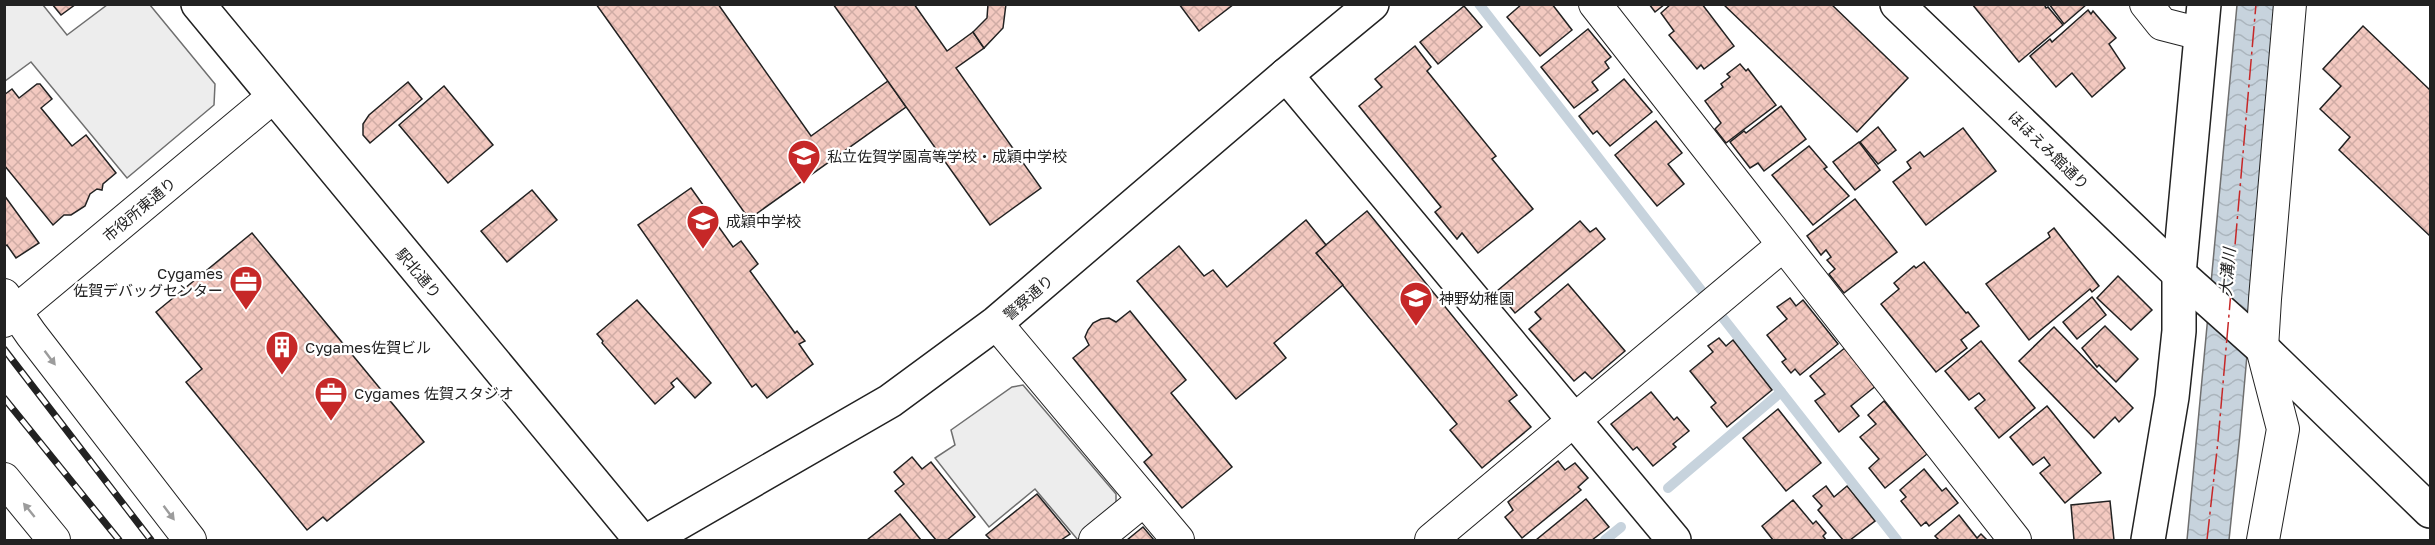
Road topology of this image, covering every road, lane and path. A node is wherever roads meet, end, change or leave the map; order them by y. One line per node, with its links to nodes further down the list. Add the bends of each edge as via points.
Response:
1 (198, 4): 9 (street, 駅北通り)
2 (1372, 4): 8 (street, 警察通り)
3 (1595, 4): 10 (street)
4 (1897, 4): 11 (street, ほほえみ館通り)
5 (2146, 4): 7 (street, via 2162,24)
6 (2290, 4): 14 (street, via 2266,287)
7 (2203, 19): 11 (street)
8 (1286, 75): 13 (street, 警察通り); 15 (street)
9 (273, 97): 12 (street, 市役所東通り); 21 (street, 駅北通り)
10 (1782, 246): 15 (street); 27 (street)
11 (2190, 284): 14 (street, ほほえみ館通り); 28 (street, via 2179,331)
12 (8, 309): 20 (street, one-way to 20, via 31,333)
13 (996, 323): 17 (street); 22 (street, 警察通り, via 890,401)
14 (2257, 343): 18 (street); 29 (street, via 2283,429)
15 (1574, 421): 25 (street); 26 (street)
16 (4, 479): 19 (street, one-way to 16)
17 (1144, 500): 23 (street); 24 (street)
18 (2430, 511)
19 (54, 540)
20 (189, 540)
21 (641, 540)
22 (649, 540)
23 (1095, 540)
24 (1178, 540)
25 (1431, 540)
26 (1674, 540)
27 (2015, 540)
28 (2148, 540)
29 (2263, 540)

